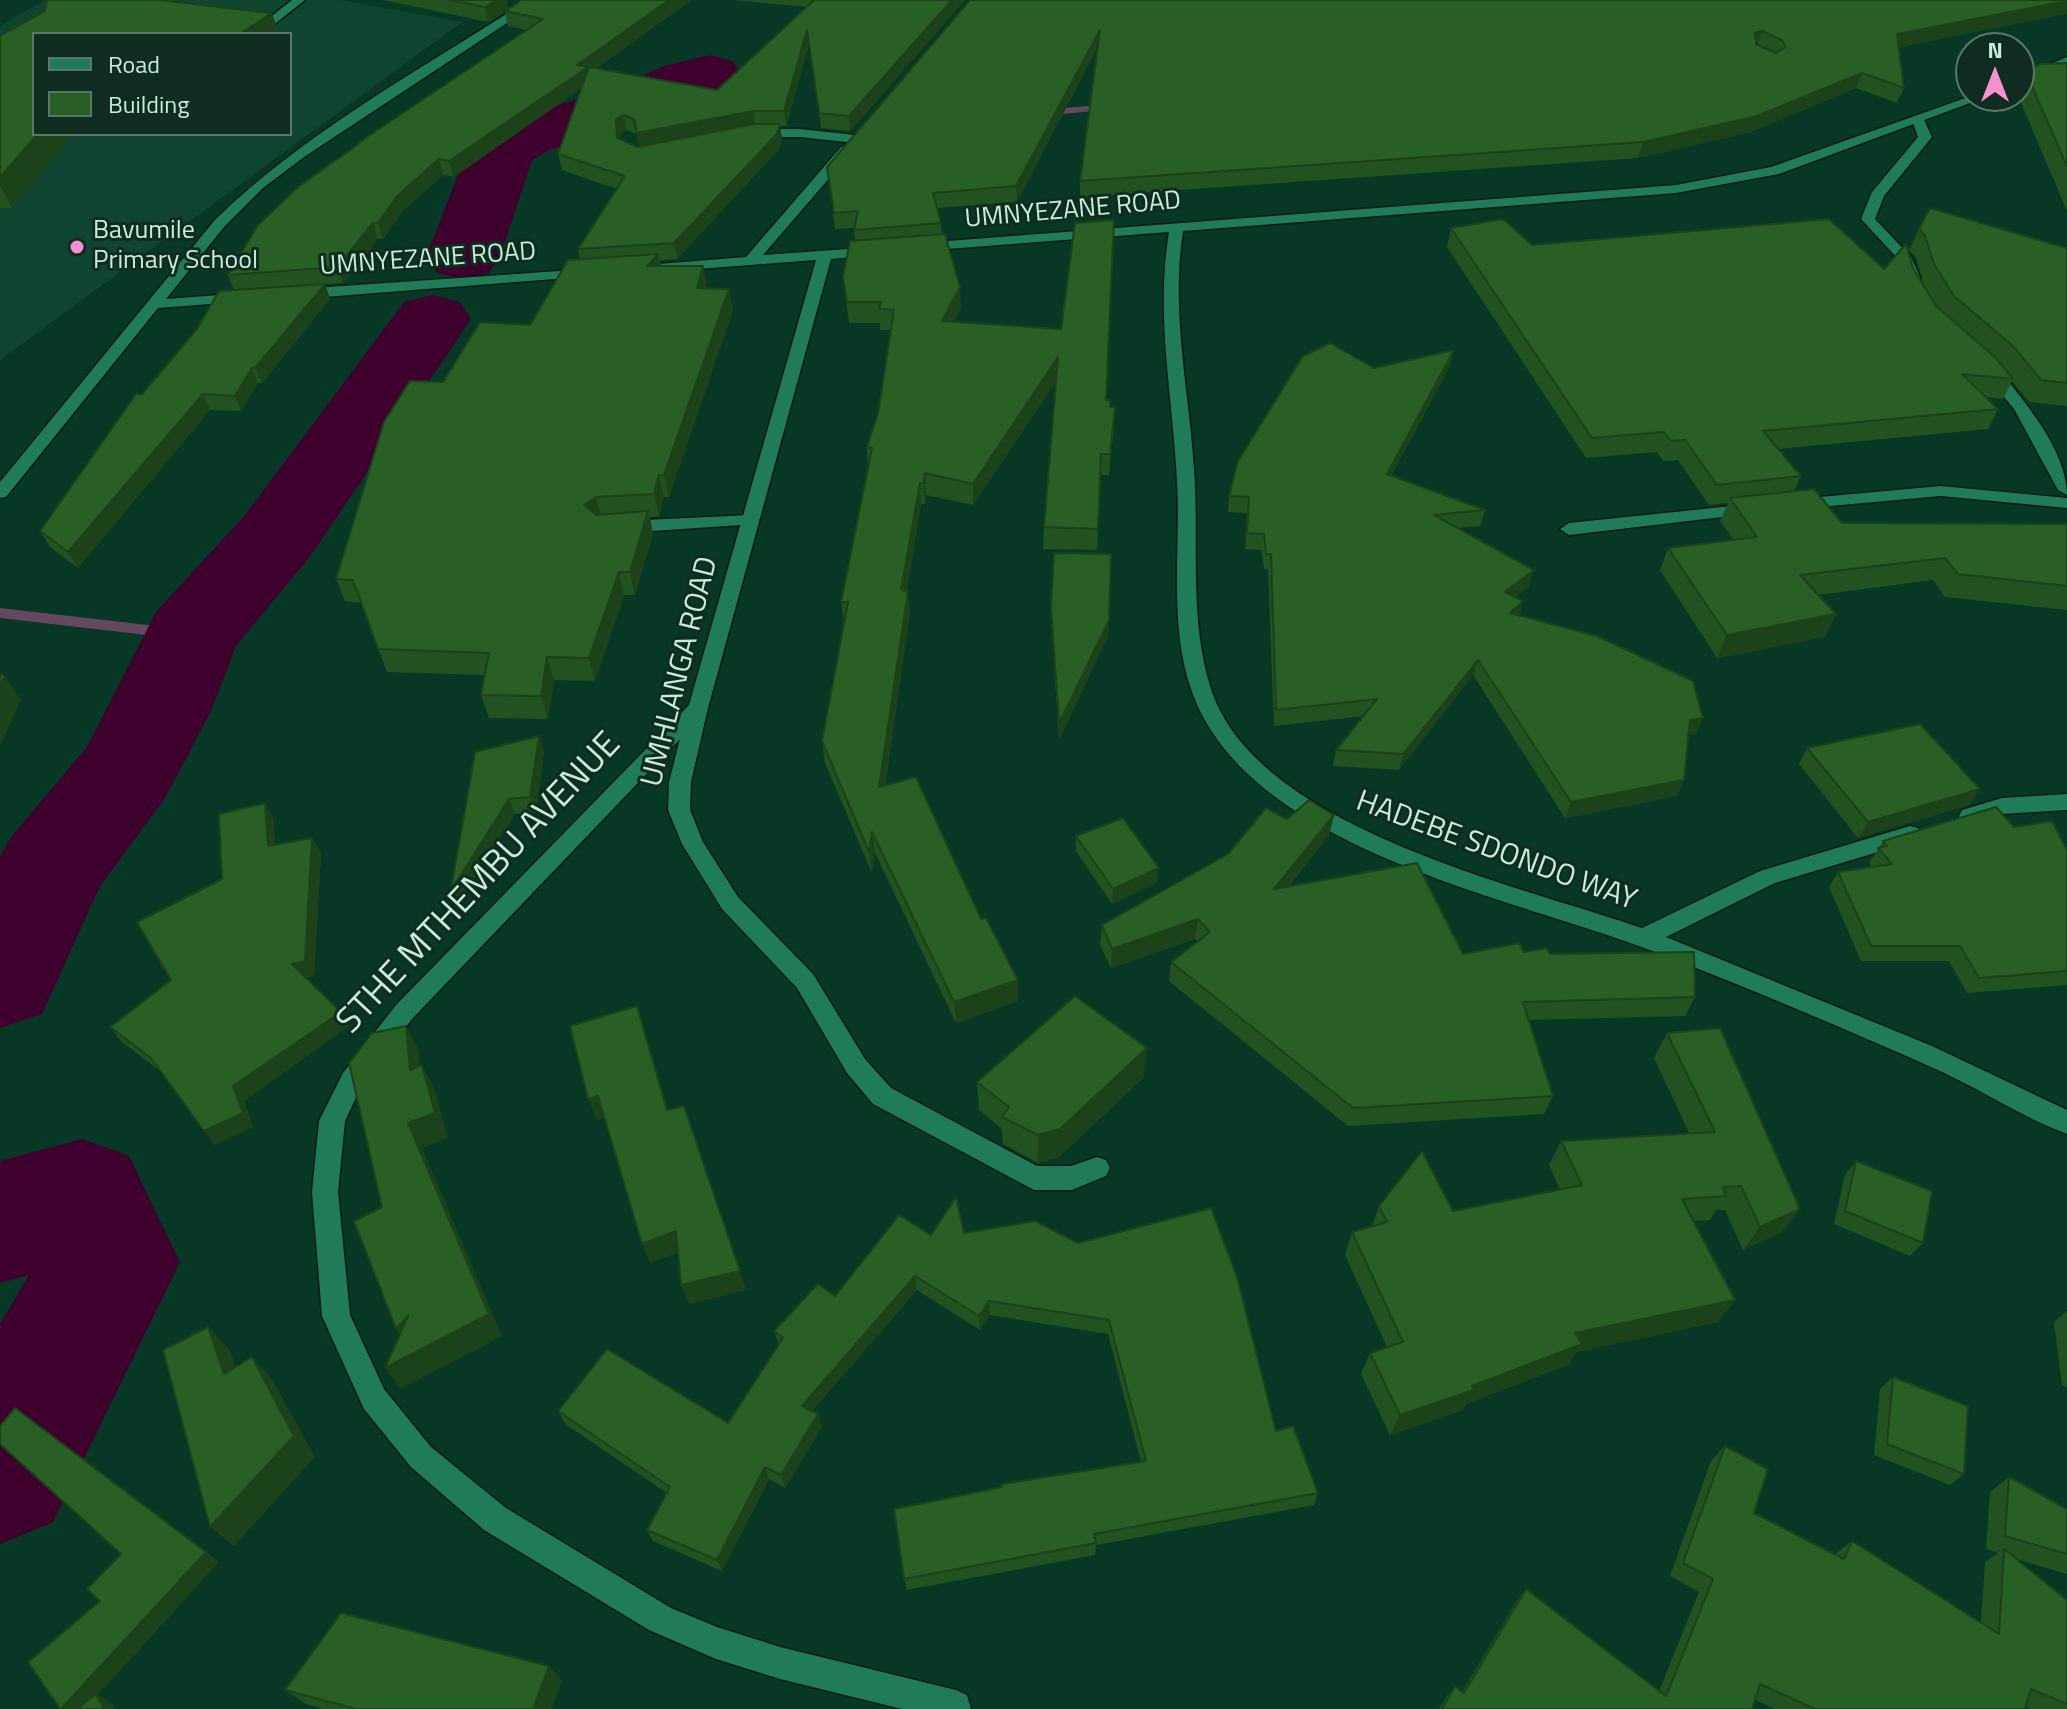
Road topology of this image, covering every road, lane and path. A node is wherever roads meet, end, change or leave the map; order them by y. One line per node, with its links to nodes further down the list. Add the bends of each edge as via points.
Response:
1 (299, 0): 4 (street)
2 (500, 2): 3 (street)
3 (531, 3): 18 (street, via 258,185)
4 (258, 32)
5 (2067, 61): 6 (street)
6 (2035, 74)
7 (1955, 106): 8 (street, UMNYEZANE ROAD)
8 (1918, 120): 12 (street, UMNYEZANE ROAD, via 1774,171 1676,189); 17 (street, via 1925,137 1877,195 1868,219 1906,258)
9 (865, 127): 11 (street)
10 (737, 135): 11 (street, via 800,133)
11 (855, 139): 14 (street)
12 (1177, 226): 13 (street, UMNYEZANE ROAD); 28 (street, HADEBE SDONDO WAY, via 1168,281 1169,328 1186,481 1187,595 1202,694 1214,720 1240,758 1334,825 1382,848)
13 (824, 256): 14 (street, UMNYEZANE ROAD); 23 (street, UMHLANGA ROAD)
14 (750, 261): 15 (street, UMNYEZANE ROAD)
15 (640, 269)
16 (609, 271): 18 (street, UMNYEZANE ROAD)
17 (1918, 295)
18 (154, 304): 21 (street)
19 (1974, 356): 20 (street, via 2021,407)
20 (2067, 490)
21 (0, 493)
22 (2067, 503): 25 (street, via 1911,492)
23 (750, 520): 24 (street); 26 (street, UMHLANGA ROAD)
24 (602, 528)
25 (1569, 529)
26 (698, 708): 30 (street, UMHLANGA ROAD, via 680,782 679,810 693,844 730,903 805,981 856,1066 882,1096 1034,1178 1072,1178); 31 (street, STHE MTHEMBU AVENUE, via 404,1012 352,1080 332,1121 325,1192 336,1316 374,1399 421,1457 495,1519 660,1619 716,1643)
27 (2067, 802): 28 (street, via 2002,806 1768,877)
28 (1643, 938): 29 (street, HADEBE SDONDO WAY, via 1945,1061)
29 (2067, 1123)
30 (1097, 1168)
31 (956, 1706)

